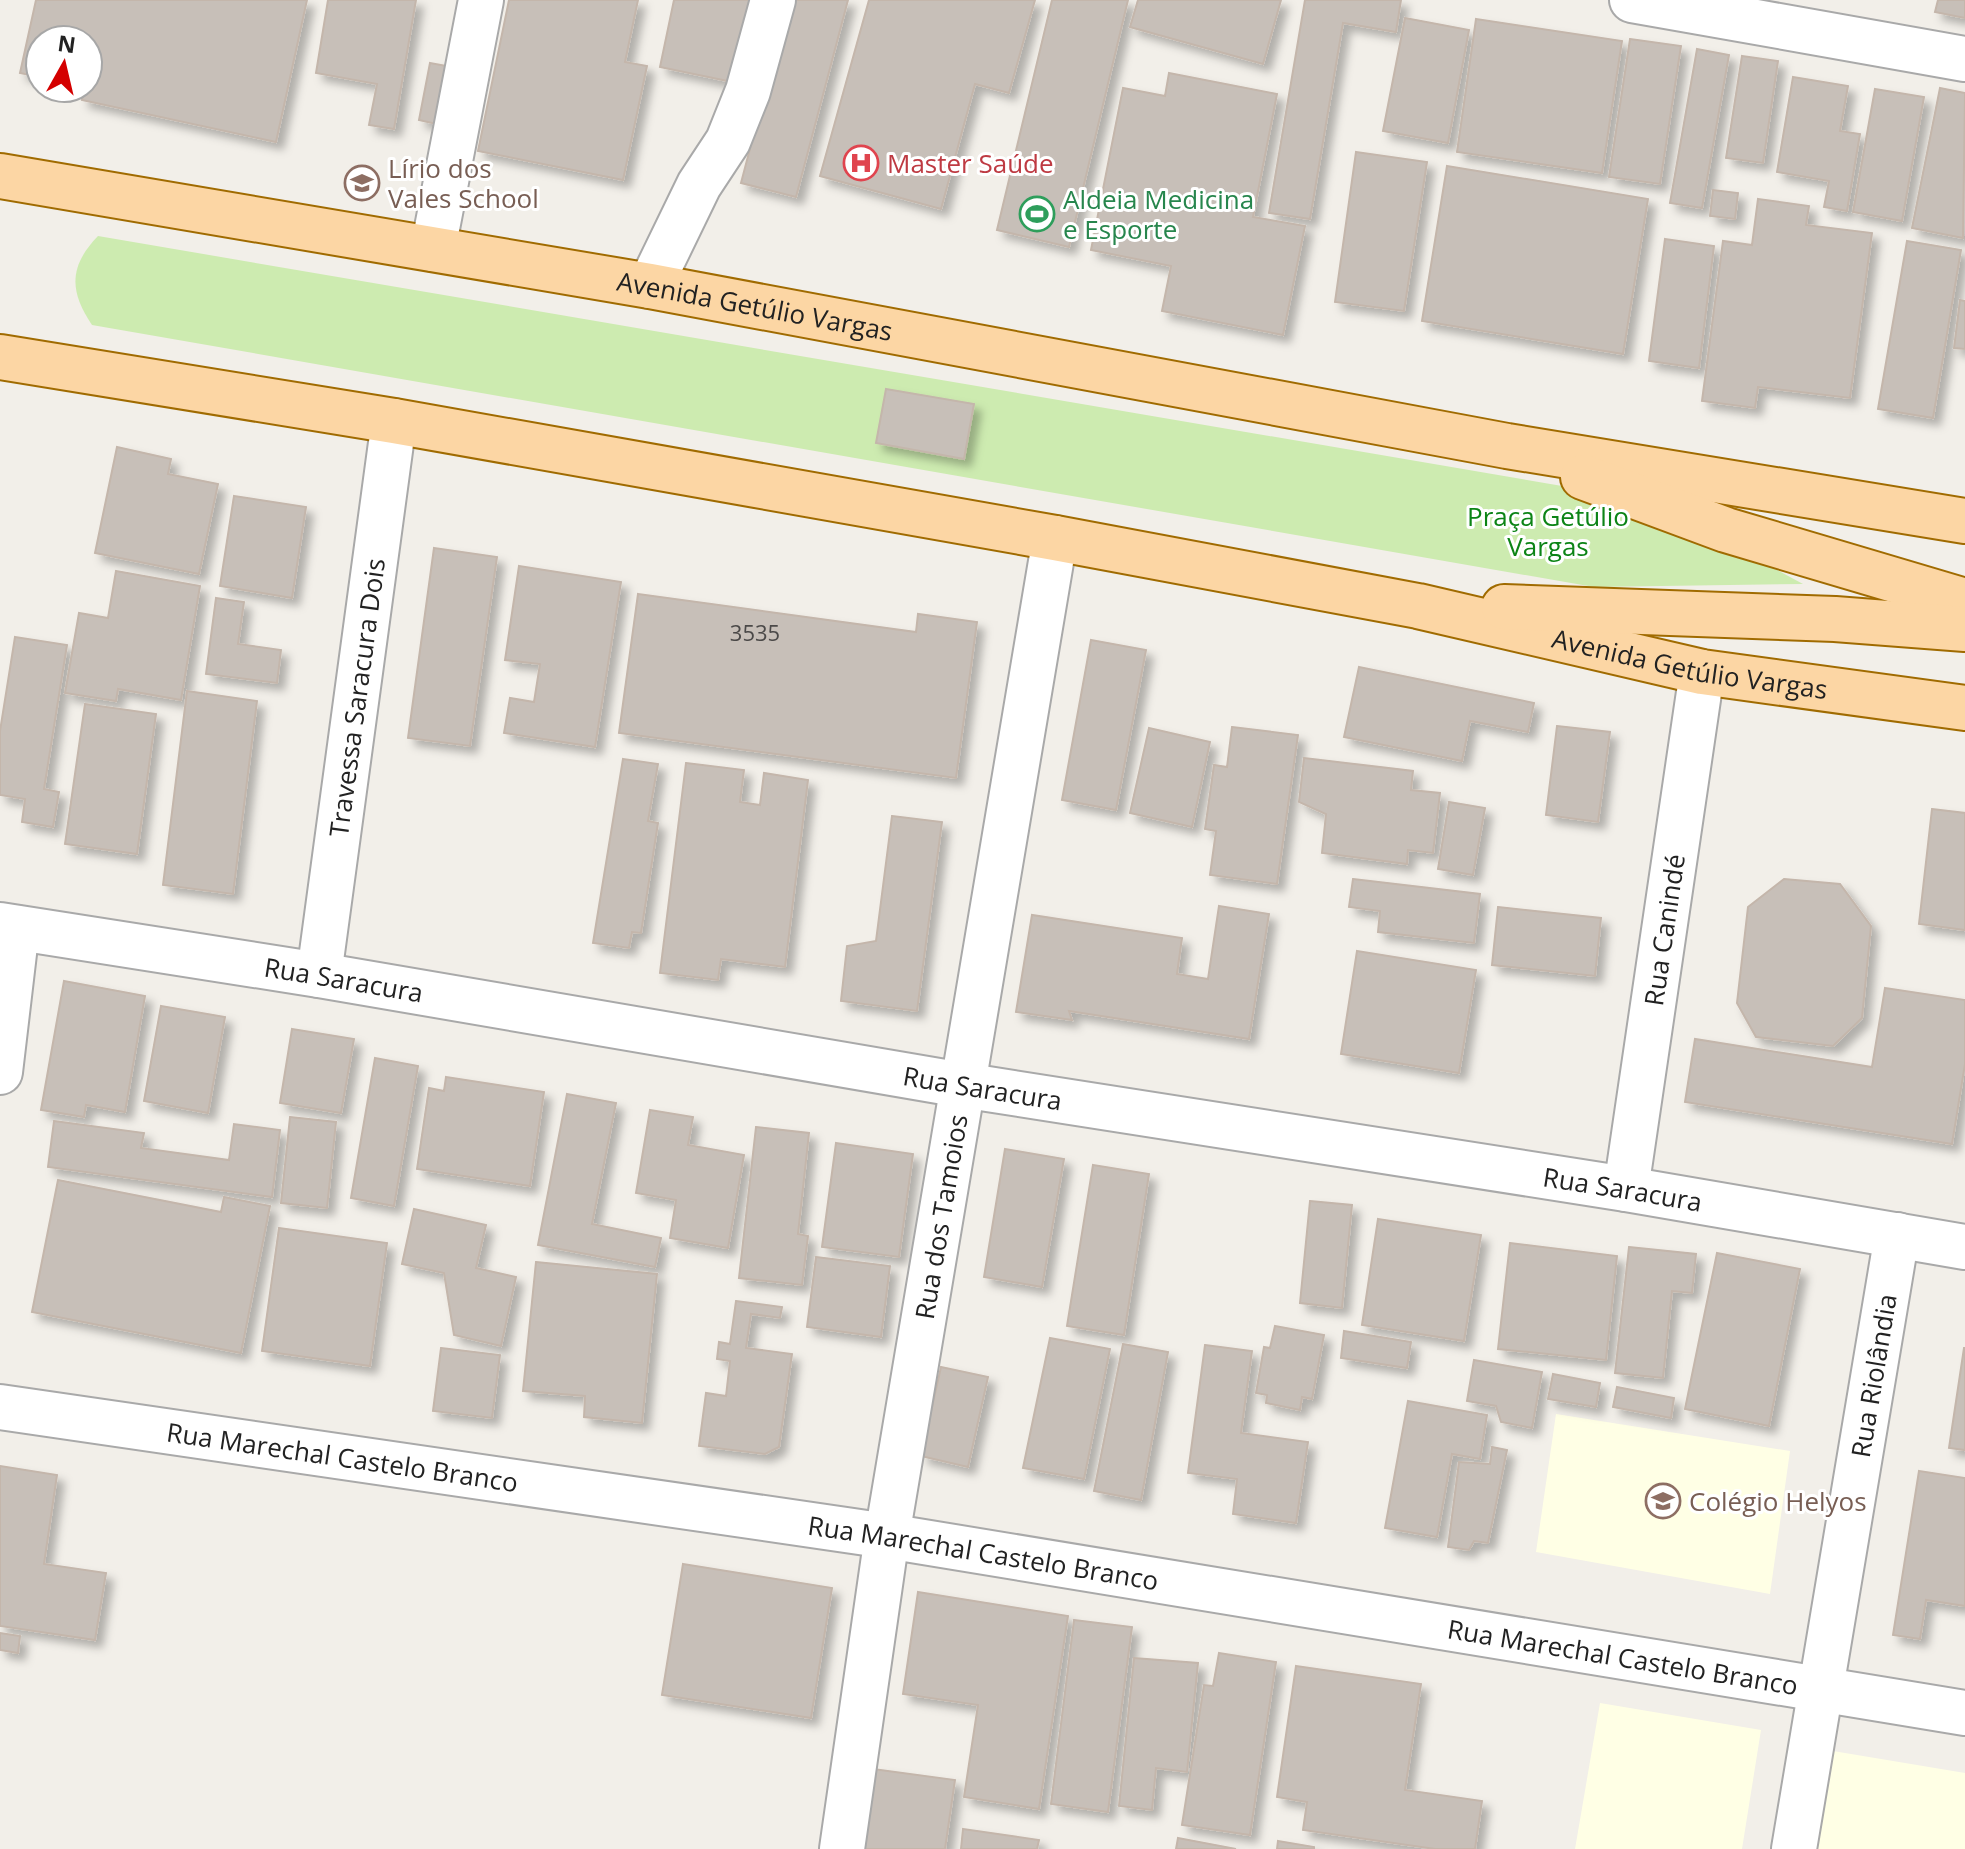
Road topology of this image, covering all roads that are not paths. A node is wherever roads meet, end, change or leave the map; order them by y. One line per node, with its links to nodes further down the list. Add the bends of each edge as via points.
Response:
1 (481, 0): 6 (street)
2 (773, 0): 7 (street, via 728,141 699,185)
3 (1632, 0): 4 (street)
4 (1965, 59)
5 (0, 176): 6 (main road, Avenida Getúlio Vargas)
6 (433, 249): 7 (main road, Avenida Getúlio Vargas)
7 (650, 286): 10 (main road, Avenida Getúlio Vargas)
8 (0, 357): 9 (main road, Avenida Getúlio Vargas)
9 (394, 421): 12 (main road, Avenida Getúlio Vargas); 19 (street, Travessa Saracura Dois)
10 (1507, 446): 11 (main road, Avenida Getúlio Vargas); 13 (main road, Avenida Getúlio Vargas, via 1726,530)
11 (1965, 521)
12 (1055, 538): 14 (main road, Avenida Getúlio Vargas); 21 (street, Rua dos Tamoios)
13 (1965, 601)
14 (1418, 606): 15 (main road, Avenida Getúlio Vargas, via 1835,619); 16 (main road, Avenida Getúlio Vargas)
15 (1965, 629)
16 (1702, 672): 17 (main road, Avenida Getúlio Vargas); 22 (street, Rua Canindé)
17 (1965, 708)
18 (9, 926): 19 (street, Rua Saracura); 20 (street)
19 (319, 975): 21 (street, Rua Saracura)
20 (0, 1072)
21 (962, 1085): 22 (street, Rua Saracura); 26 (street, Rua dos Tamoios)
22 (1626, 1189): 23 (street, Rua Saracura)
23 (1897, 1235): 24 (street, Rua Saracura); 27 (street, Rua Riolândia)
24 (1965, 1247)
25 (0, 1407): 26 (street, Rua Marechal Castelo Branco)
26 (887, 1536): 27 (street, Rua Marechal Castelo Branco); 29 (street, Rua dos Tamoios)
27 (1823, 1688): 28 (street, Rua Marechal Castelo Branco); 30 (street, Rua Riolândia)
28 (1965, 1713)
29 (842, 1849)
30 (1794, 1849)

